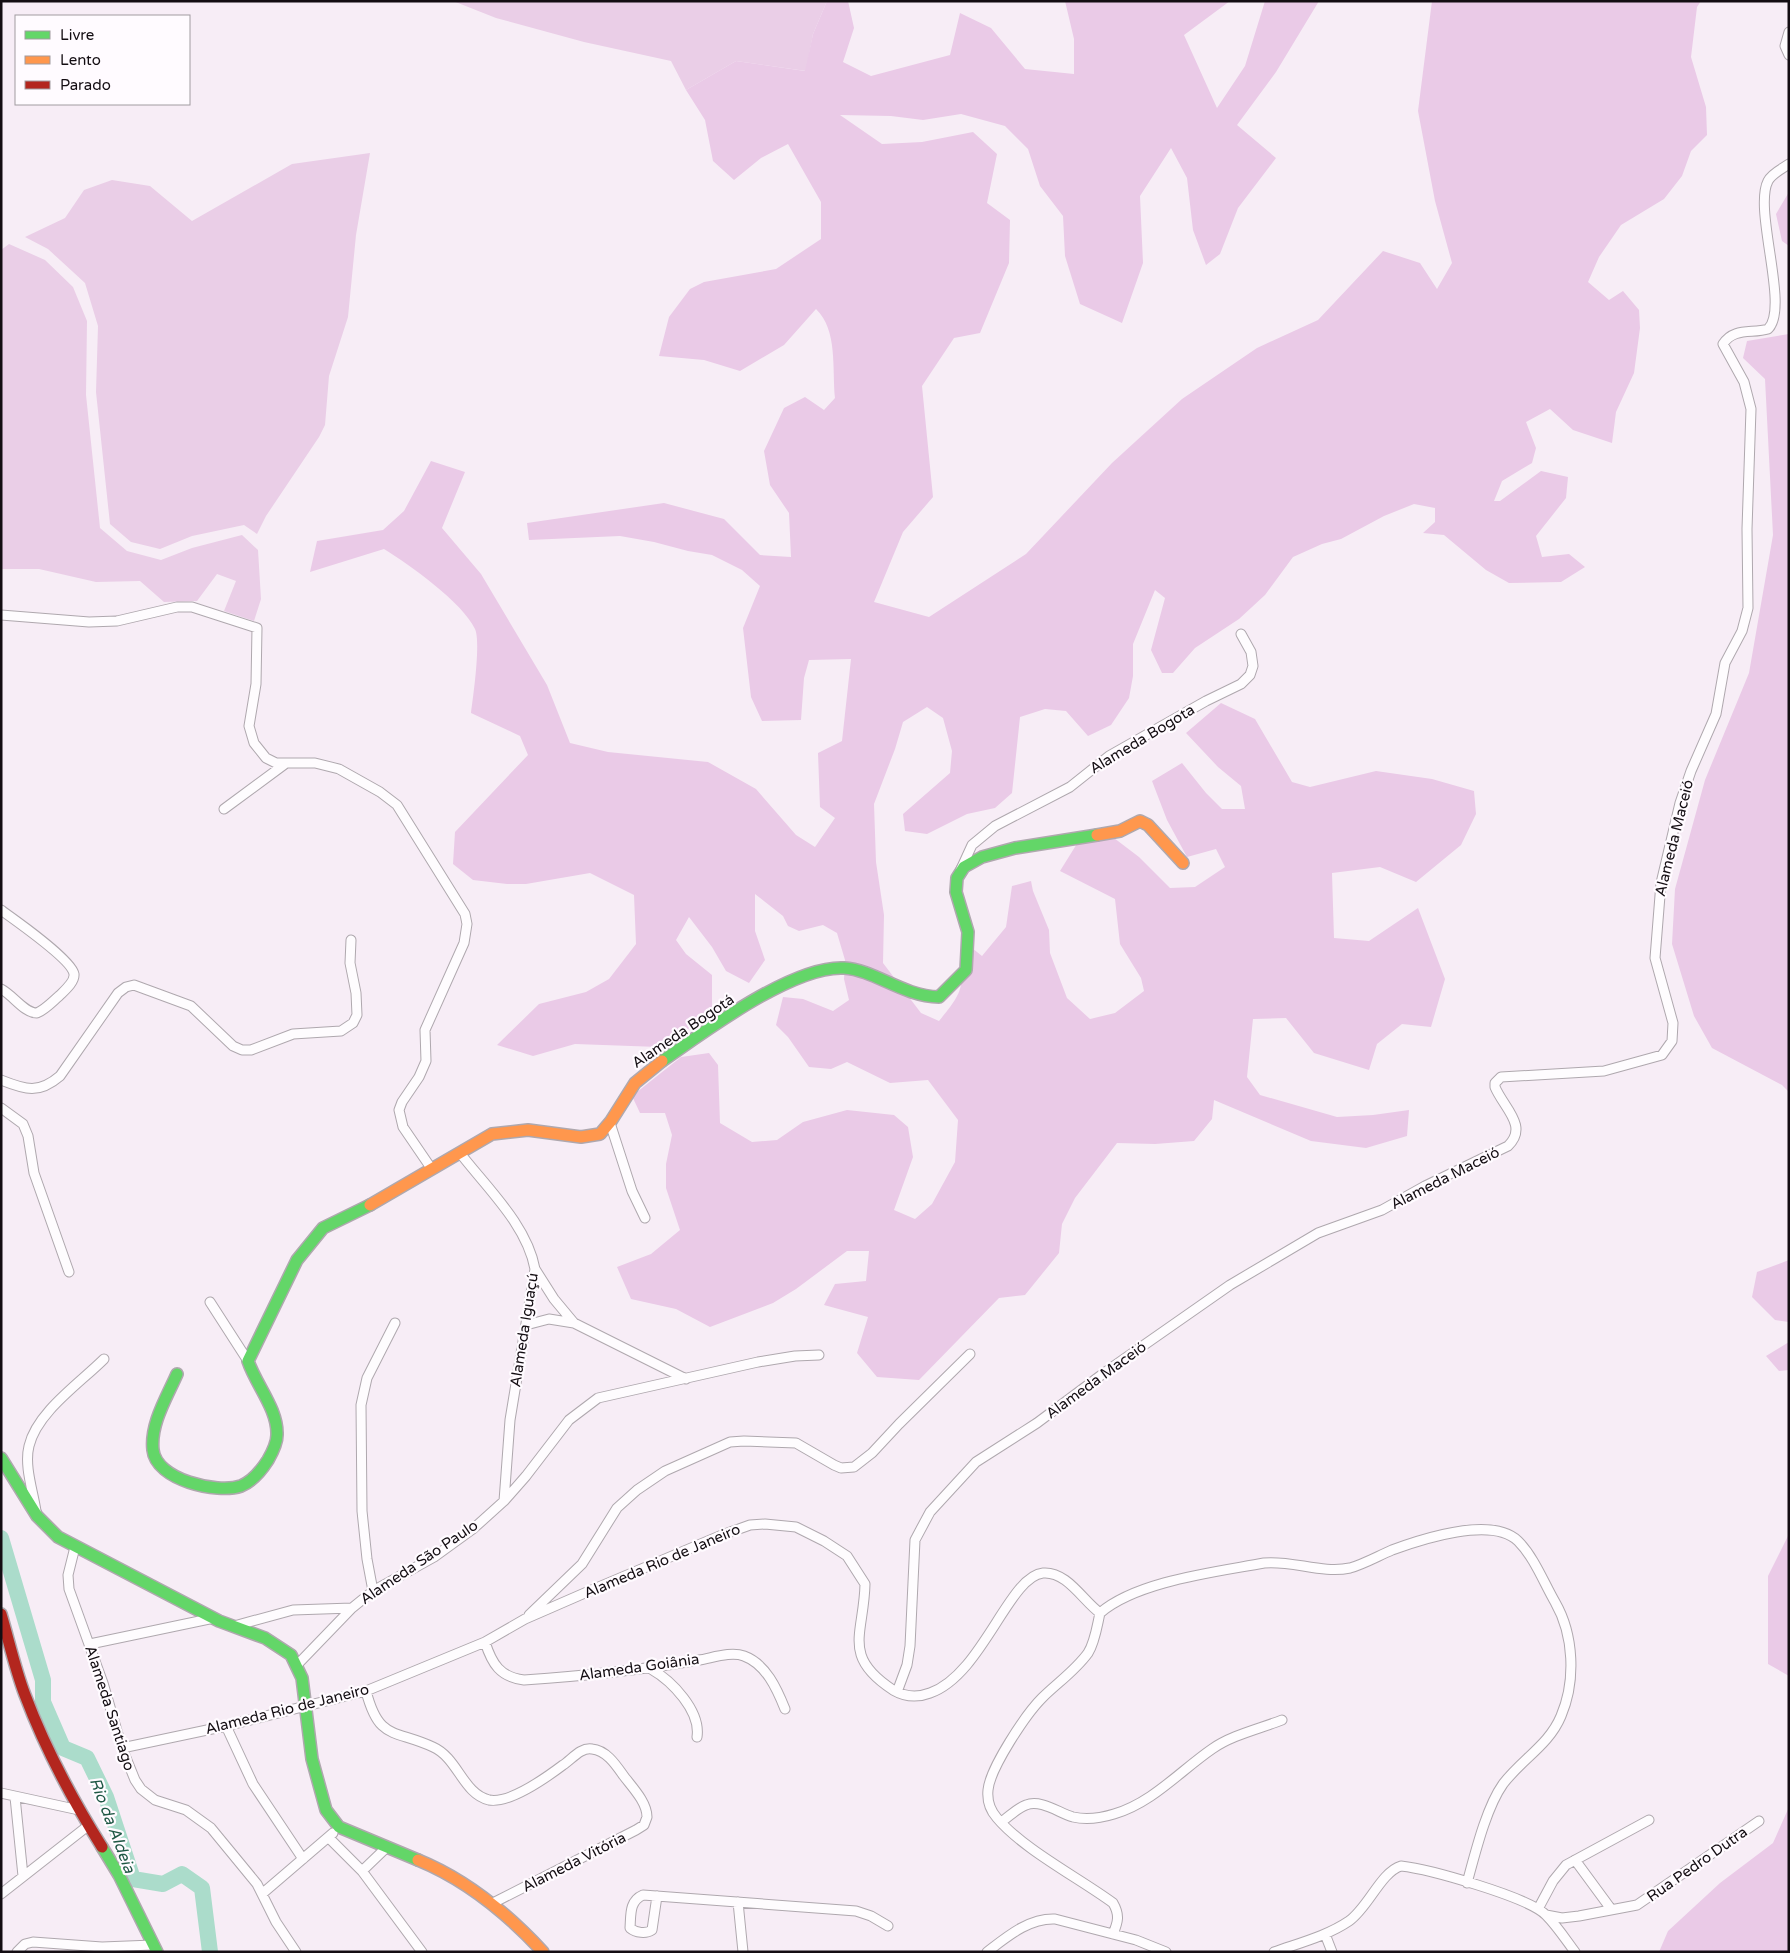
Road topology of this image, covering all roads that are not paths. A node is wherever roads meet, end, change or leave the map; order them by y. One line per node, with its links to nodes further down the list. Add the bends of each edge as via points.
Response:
1 (1789, 32): 2 (street, via 1785,46)
2 (1789, 55)
3 (1789, 164): 47 (street, Alameda Maceió, via 1771,176 1766,188 1767,209 1778,255 1781,306 1777,320 1768,329 1740,332 1723,344 1744,382 1751,409 1746,529 1748,608 1742,631 1725,663 1716,714 1680,803 1662,883 1654,950 1673,1023 1670,1047 1656,1058 1604,1071 1501,1077 1495,1087 1515,1120 1517,1130 1508,1146 1382,1210 1318,1233 1207,1300 1037,1423 984,1455 930,1512 915,1540 910,1646)
4 (1, 615): 6 (street, via 117,621 177,607 192,607 257,628 256,684 250,735 266,758)
5 (1241, 634): 9 (street, Alameda Bogota, via 1251,652 1253,666 1241,684 1109,756 1070,787 995,826 972,845)
6 (285, 764): 7 (street); 17 (street, via 315,763 339,769 396,805 464,914 464,943 425,1030 426,1061 399,1110 403,1126)
7 (224, 809)
8 (1182, 862): 9 (street, via 1148,825 1140,821 1120,831 1015,848 971,861)
9 (960, 872): 15 (street, Alameda Bogotá, via 956,892 968,932 966,967 939,997 920,995 843,967 813,971 774,989 641,1076 625,1093)
10 (1, 910): 12 (street, via 59,954 74,974 62,992 38,1013 27,1010)
11 (350, 940): 13 (street, via 357,1015 353,1023 341,1031 293,1034 252,1050 242,1050 191,1006 134,985 118,993 60,1076 50,1084 40,1089)
12 (1, 989)
13 (1, 1080)
14 (1, 1108): 20 (street, via 23,1124 28,1136 34,1173)
15 (610, 1123): 16 (street, via 600,1134 585,1137 530,1129 503,1131); 18 (street, via 632,1191)
16 (460, 1153): 17 (street); 19 (street, Alameda Iguaçú, via 520,1230 533,1257)
17 (431, 1168): 28 (street, via 324,1228 313,1239 297,1260)
18 (645, 1218)
19 (535, 1270): 23 (street); 24 (street, Alameda Iguaçú)
20 (69, 1272)
21 (210, 1302): 28 (street)
22 (395, 1323): 35 (street, via 367,1378 361,1405 362,1511)
23 (574, 1323): 24 (street, via 549,1319); 30 (street)
24 (526, 1325): 32 (street, Alameda Iguaçú, via 510,1420)
25 (970, 1354): 40 (street, via 872,1453 854,1467 834,1465 796,1443 744,1440 730,1442 659,1474 617,1508 582,1564)
26 (819, 1355): 30 (street, Alameda São Paulo, via 772,1359)
27 (104, 1360): 33 (street, via 66,1393 35,1432 28,1459)
28 (248, 1360): 29 (street, via 256,1384 275,1420 277,1435 263,1470 234,1489 220,1491 198,1487 169,1473 156,1458 154,1436)
29 (177, 1374)
30 (686, 1379): 32 (street, Alameda São Paulo, via 614,1393 588,1404 560,1430)
31 (1, 1458): 33 (street)
32 (504, 1501): 35 (street, Alameda São Paulo, via 434,1557)
33 (36, 1516): 34 (street, via 48,1529)
34 (75, 1547): 39 (street); 43 (street, Alameda Santiago, via 68,1575 69,1588)
35 (372, 1591): 36 (street, Alameda São Paulo)
36 (352, 1608): 41 (street, Alameda São Paulo, via 293,1610); 44 (street)
37 (1100, 1613): 47 (street, via 1062,1578 1048,1573 1035,1575 1022,1584 982,1648 959,1675 925,1695 909,1696); 59 (street, via 1089,1651 1026,1718 992,1776 988,1800 990,1809); 68 (street, via 1139,1591 1264,1563 1345,1568 1403,1546 1482,1528 1514,1538 1533,1563 1564,1621 1571,1669 1570,1690 1555,1730 1502,1786 1477,1846)
38 (1, 1614): 56 (street, via 28,1704)
39 (214, 1618): 41 (street); 43 (street)
40 (525, 1619): 42 (street, Alameda Rio de Janeiro); 47 (street, Alameda Rio de Janeiro, via 736,1529 765,1524 796,1527 824,1541 854,1564 865,1584 858,1642 862,1660 883,1683)
41 (234, 1626): 44 (street, via 277,1644 291,1655)
42 (485, 1642): 45 (street, Alameda Goiânia, via 494,1665 500,1672 514,1678 556,1678); 46 (street, Alameda Rio de Janeiro)
43 (90, 1644): 53 (street, Alameda Santiago)
44 (297, 1665): 48 (street)
45 (651, 1669): 49 (street, Alameda Goiânia, via 724,1656 745,1656 759,1666 772,1682); 52 (street, via 670,1682 689,1707 697,1724)
46 (366, 1690): 48 (street, Alameda Rio de Janeiro); 73 (street, Alameda Vitória, via 373,1712 382,1725 397,1735 426,1744 448,1756 469,1786 483,1798 510,1797 582,1751 592,1749 602,1752 618,1767 642,1801 647,1813 646,1821 636,1830)
47 (897, 1692)
48 (305, 1704): 51 (street, Alameda Rio de Janeiro); 61 (street, via 312,1759 322,1799)
49 (785, 1709)
50 (1282, 1720): 59 (street, via 1212,1749 1128,1810 1086,1818 1030,1804)
51 (226, 1726): 53 (street, Alameda Rio de Janeiro); 64 (street, via 253,1784)
52 (696, 1737)
53 (122, 1748): 69 (street, Alameda Santiago, via 141,1789 155,1800 186,1810 211,1828)
54 (1, 1793): 55 (street)
55 (15, 1797): 56 (street); 67 (street)
56 (79, 1810): 60 (street)
57 (1649, 1820): 65 (street)
58 (1759, 1821): 75 (street, Rua Pedro Dutra, via 1637,1905)
59 (1001, 1822): 78 (street, via 1113,1903 1118,1914)
60 (89, 1825): 67 (street); 80 (street, via 119,1875)
61 (339, 1827): 62 (street); 63 (street)
62 (329, 1838): 64 (street); 66 (street)
63 (387, 1847): 66 (street); 73 (street, via 445,1871)
64 (303, 1859): 69 (street)
65 (1575, 1860): 74 (street, via 1566,1865 1553,1881); 75 (street)
66 (362, 1871): 83 (street)
67 (23, 1876): 70 (street)
68 (1467, 1883): 74 (street); 79 (street, via 1401,1866 1393,1870 1357,1914)
69 (263, 1893): 81 (street, Alameda Santiago)
70 (1, 1894)
71 (657, 1896): 72 (street)
72 (738, 1902): 77 (street, via 856,1912); 85 (street)
73 (493, 1903): 84 (street)
74 (1538, 1909): 76 (street)
75 (1611, 1909): 76 (street, Rua Pedro Dutra, via 1562,1918)
76 (1546, 1915): 90 (street)
77 (888, 1926)
78 (1114, 1934): 86 (street, via 1045,1919 1023,1926); 87 (street)
79 (1324, 1934): 88 (street); 89 (street)
80 (155, 1948): 82 (street, via 34,1942 25,1944)
81 (292, 1950)
82 (17, 1952)
83 (422, 1952)
84 (543, 1952)
85 (743, 1952)
86 (987, 1952)
87 (1166, 1952)
88 (1274, 1952)
89 (1332, 1952)
90 (1575, 1952)

